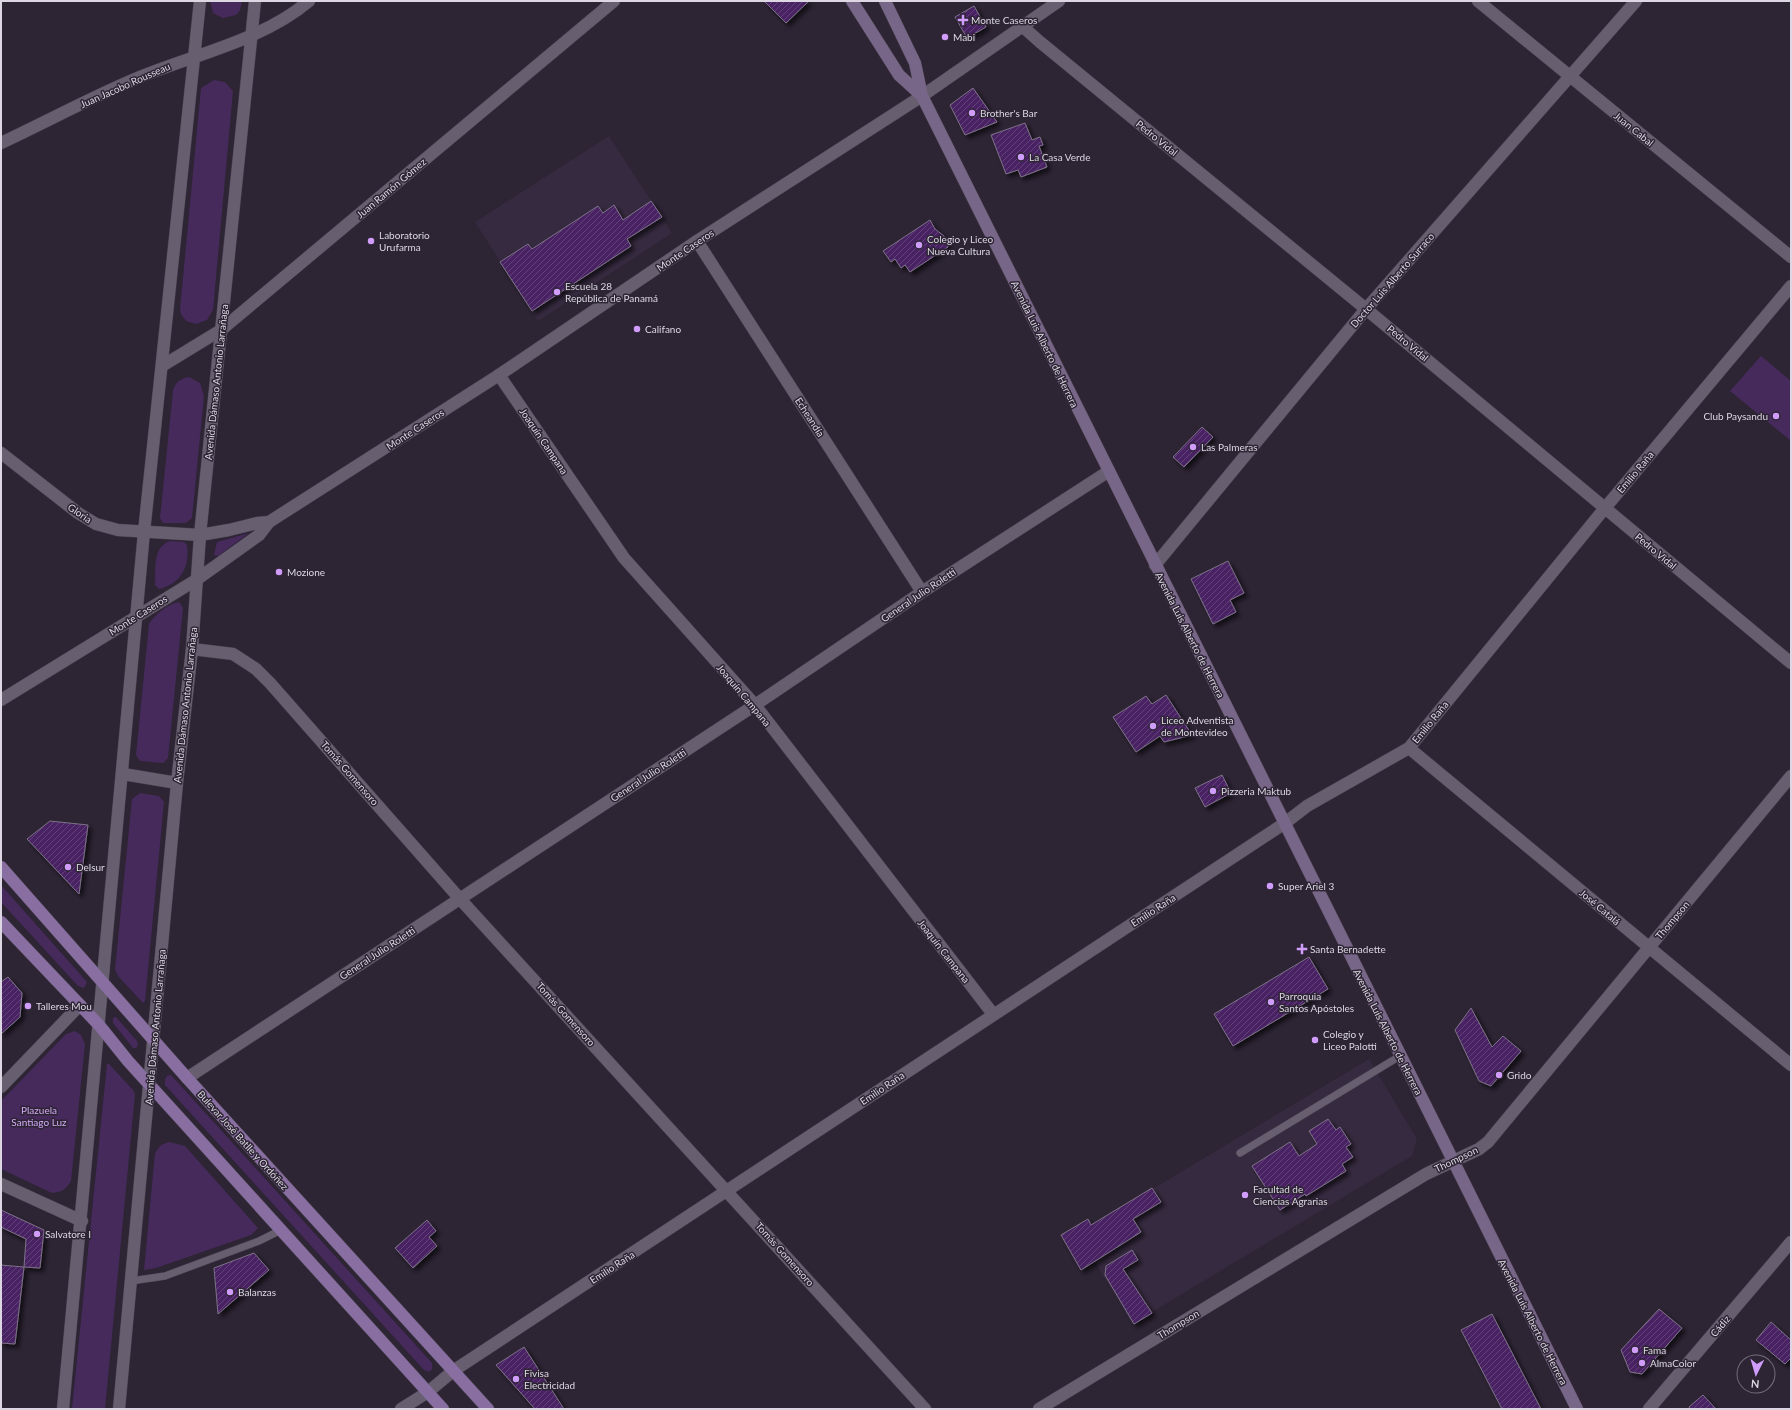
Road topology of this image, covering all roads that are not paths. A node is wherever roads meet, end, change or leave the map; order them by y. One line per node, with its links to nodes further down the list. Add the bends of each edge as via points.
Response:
1 (200, 1): 12 (street)
2 (255, 1): 11 (street, Avenida Dámaso Antonio Larrañaga)
3 (309, 1): 11 (street, Juan Jacobo Rousseau)
4 (614, 1): 20 (street, Juan Ramón Gómez)
5 (852, 1): 14 (main road, Avenida Luis Alberto de Herrera, via 898,74)
6 (885, 1): 14 (main road, Avenida Luis Alberto de Herrera, via 915,63)
7 (1059, 1): 10 (street, Monte Caseros)
8 (1478, 1): 13 (street, Juan Cabal)
9 (1636, 1): 13 (street, Doctor Luis Alberto Surraco)
10 (1022, 26): 14 (street, Monte Caseros); 19 (street, Pedro Vidal)
11 (252, 35): 12 (street, Juan Jacobo Rousseau); 20 (street, Avenida Dámaso Antonio Larrañaga)
12 (195, 56): 15 (street, Juan Jacobo Rousseau, via 135,79); 21 (street)
13 (1569, 76): 17 (street, Juan Cabal); 19 (street, Doctor Luis Alberto Surraco)
14 (922, 96): 16 (street, Monte Caseros); 24 (main road, Avenida Luis Alberto de Herrera)
15 (1, 143)
16 (697, 242): 22 (street, Monte Caseros); 31 (street, Echeandía)
17 (1791, 257)
18 (1791, 286): 25 (street, Emilio Raña)
19 (1366, 309): 25 (street, Pedro Vidal); 29 (street, Doctor Luis Alberto Surraco)
20 (221, 330): 21 (street, Juan Ramón Gómez); 28 (street, Avenida Dámaso Antonio Larrañaga)
21 (162, 366): 27 (street)
22 (499, 375): 26 (street, Monte Caseros); 36 (street, Joaquín Campana, via 624,558)
23 (1, 453): 27 (street, Gloria, via 96,524 118,530)
24 (1109, 471): 29 (main road, Avenida Luis Alberto de Herrera); 31 (street, General Julio Roletti)
25 (1605, 508): 34 (street, Pedro Vidal); 37 (street, Emilio Raña)
26 (269, 522): 28 (street, Monte Caseros); 30 (street, Monte Caseros, via 259,535)
27 (144, 532): 28 (street, Gloria); 32 (street)
28 (200, 535): 30 (street, Avenida Dámaso Antonio Larrañaga)
29 (1155, 565): 41 (main road, Avenida Luis Alberto de Herrera)
30 (196, 580): 32 (street, Monte Caseros); 33 (street, Avenida Dámaso Antonio Larrañaga)
31 (922, 592): 36 (street, General Julio Roletti)
32 (137, 616): 35 (street, Monte Caseros); 38 (street)
33 (192, 649): 40 (street, Avenida Dámaso Antonio Larrañaga); 43 (street, Tomás Gomensoro, via 233,654 256,669)
34 (1791, 663)
35 (1, 700)
36 (755, 705): 43 (street, General Julio Roletti); 48 (street, Joaquín Campana)
37 (1409, 748): 41 (street, Emilio Raña, via 1307,806); 45 (street, José Catalá)
38 (123, 774): 40 (street); 46 (street)
39 (1791, 776): 45 (street, Thompson)
40 (177, 783): 50 (street, Avenida Dámaso Antonio Larrañaga)
41 (1285, 823): 48 (street, Emilio Raña); 51 (main road, Avenida Luis Alberto de Herrera)
42 (1, 867): 46 (main road, Bulevar José Batlle y Ordóñez)
43 (460, 899): 53 (street, General Julio Roletti); 59 (street, Tomás Gomensoro)
44 (1, 922): 47 (main road)
45 (1648, 948): 52 (street, José Catalá); 57 (street, Thompson, via 1488,1142)
46 (102, 982): 49 (street); 50 (main road, Bulevar José Batlle y Ordóñez)
47 (80, 1005): 49 (main road); 55 (street)
48 (993, 1014): 59 (street, Emilio Raña)
49 (99, 1025): 54 (main road); 60 (street)
50 (154, 1040): 53 (main road, Bulevar José Batlle y Ordóñez); 54 (street, Avenida Dámaso Antonio Larrañaga)
51 (1400, 1056): 56 (lane); 57 (main road, Avenida Luis Alberto de Herrera)
52 (1791, 1065)
53 (187, 1078): 64 (main road, Bulevar José Batlle y Ordóñez)
54 (150, 1085): 61 (main road); 63 (street, Avenida Dámaso Antonio Larrañaga)
55 (1, 1087)
56 (1240, 1153)
57 (1453, 1161): 66 (street, Thompson, via 1426,1174); 73 (main road, Avenida Luis Alberto de Herrera)
58 (1, 1184): 60 (street)
59 (728, 1191): 64 (street, Emilio Raña); 72 (street, Tomás Gomensoro)
60 (82, 1221): 67 (street)
61 (281, 1230): 63 (lane, via 259,1241 165,1276); 65 (main road)
62 (1791, 1242): 74 (street, Cádiz)
63 (131, 1281): 68 (street, Avenida Dámaso Antonio Larrañaga)
64 (452, 1372): 65 (street, Emilio Raña); 71 (main road, Bulevar José Batlle y Ordóñez)
65 (428, 1392): 69 (street, Emilio Raña); 70 (main road)
66 (1044, 1408)
67 (63, 1409)
68 (118, 1409)
69 (402, 1409)
70 (443, 1409)
71 (488, 1409)
72 (925, 1409)
73 (1577, 1409)
74 (1649, 1409)

